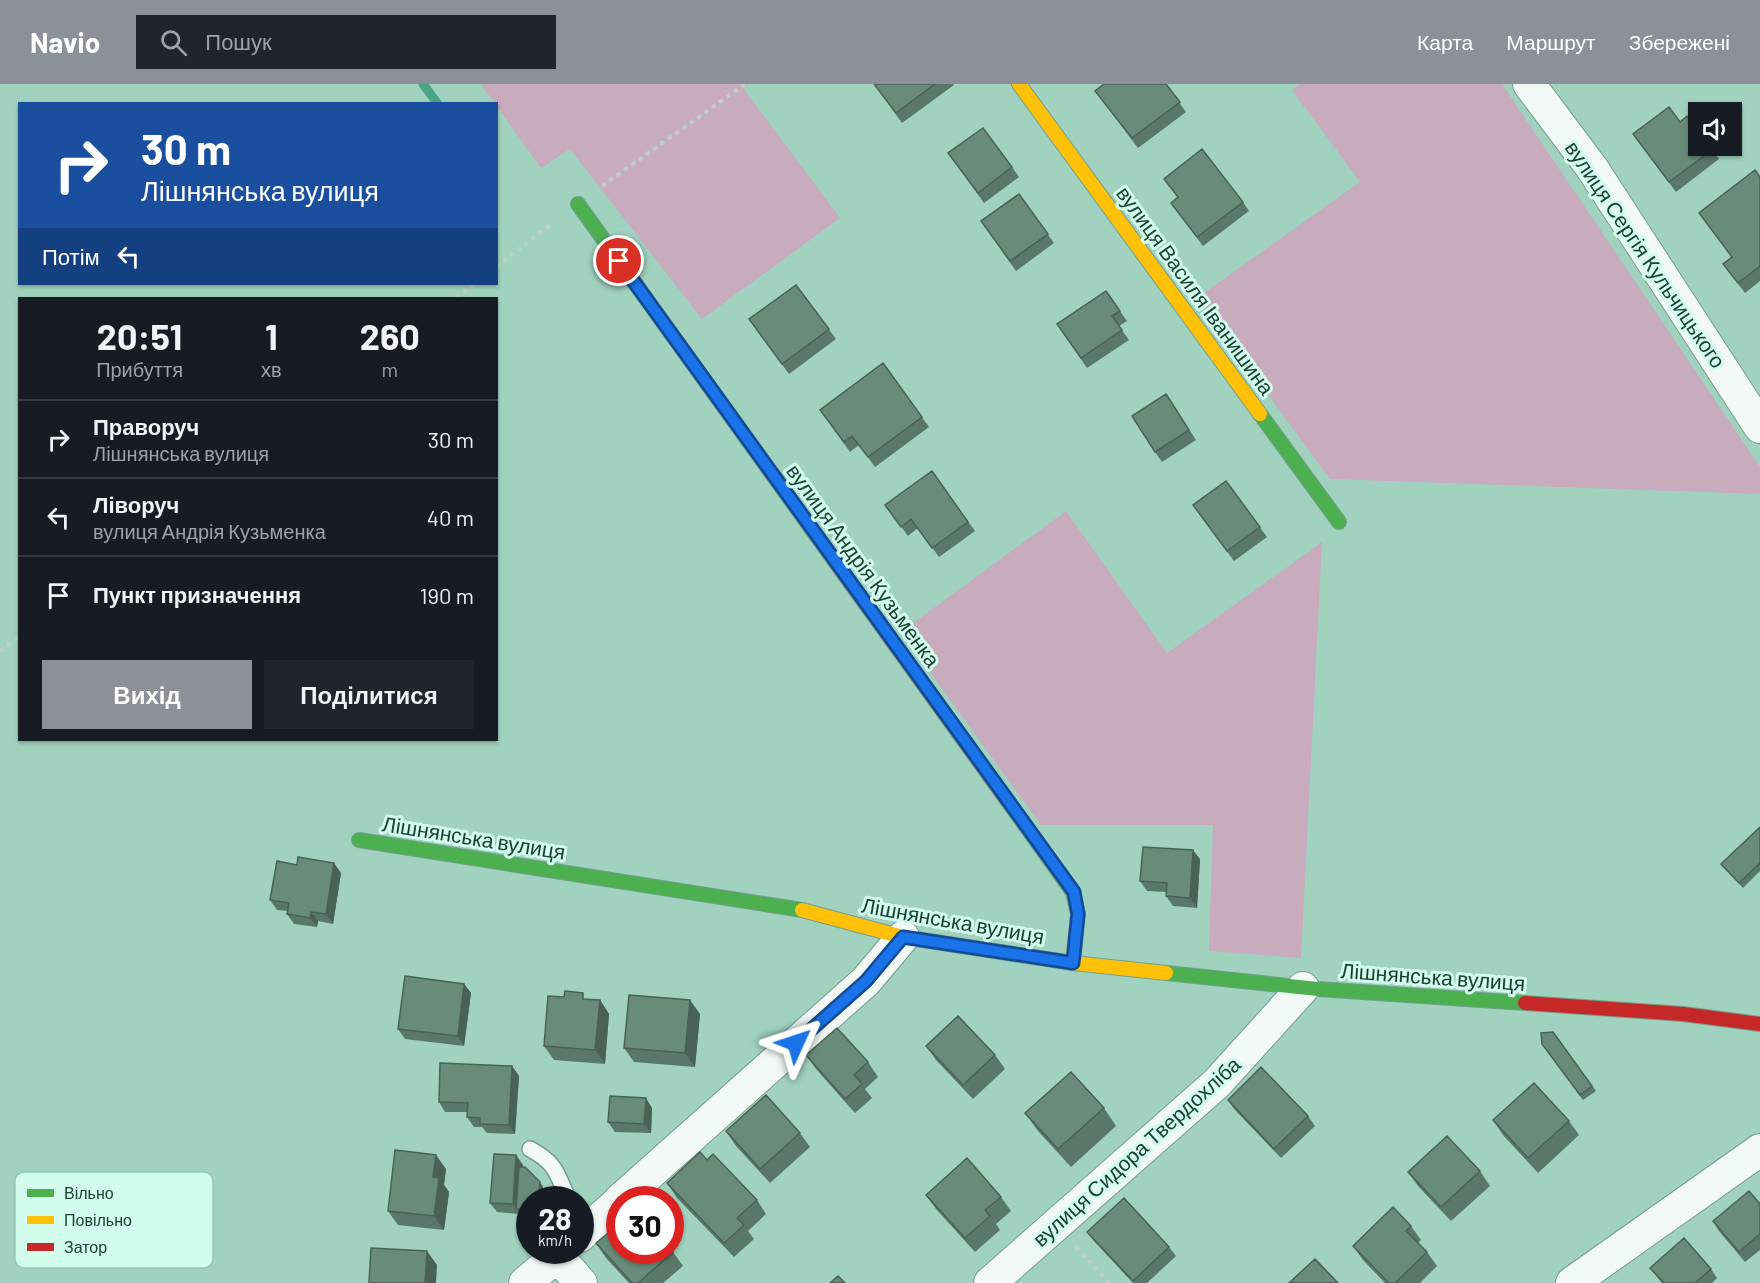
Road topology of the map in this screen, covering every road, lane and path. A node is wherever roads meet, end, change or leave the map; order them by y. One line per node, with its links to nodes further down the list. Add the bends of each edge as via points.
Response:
1 (745, 84): 4 (path)
2 (1019, 84): 9 (street, вулиця Василя Іванишина)
3 (1529, 84): 8 (street, вулиця Сергія Кульчицького, via 1592,168)
4 (578, 204): 5 (path); 14 (street, вулиця Андрія Кузьменка, via 1074,892 1078,914)
5 (498, 265)
6 (474, 285): 7 (path)
7 (457, 297)
8 (1760, 427)
9 (1339, 522)
10 (18, 638): 11 (path)
11 (0, 651)
12 (358, 840): 13 (street, Лішнянська вулиця, via 797,909)
13 (903, 937): 14 (street, Лішнянська вулиця); 20 (street, via 866,981)
14 (1073, 963): 15 (street, Лішнянська вулиця)
15 (1303, 988): 16 (street, Лішнянська вулиця, via 1683,1014); 21 (street, вулиця Сидора Твердохліба, via 1217,1083)
16 (1760, 1024)
17 (530, 1149): 19 (lane, via 552,1164)
18 (1760, 1150): 28 (street)
19 (562, 1186)
20 (636, 1186)
21 (1056, 1224): 26 (street, вулиця Сидора Твердохліба); 27 (path)
22 (548, 1264): 24 (street)
23 (567, 1264): 25 (street)
24 (525, 1283)
25 (581, 1283)
26 (990, 1283)
27 (1109, 1283)
28 (1572, 1283)

